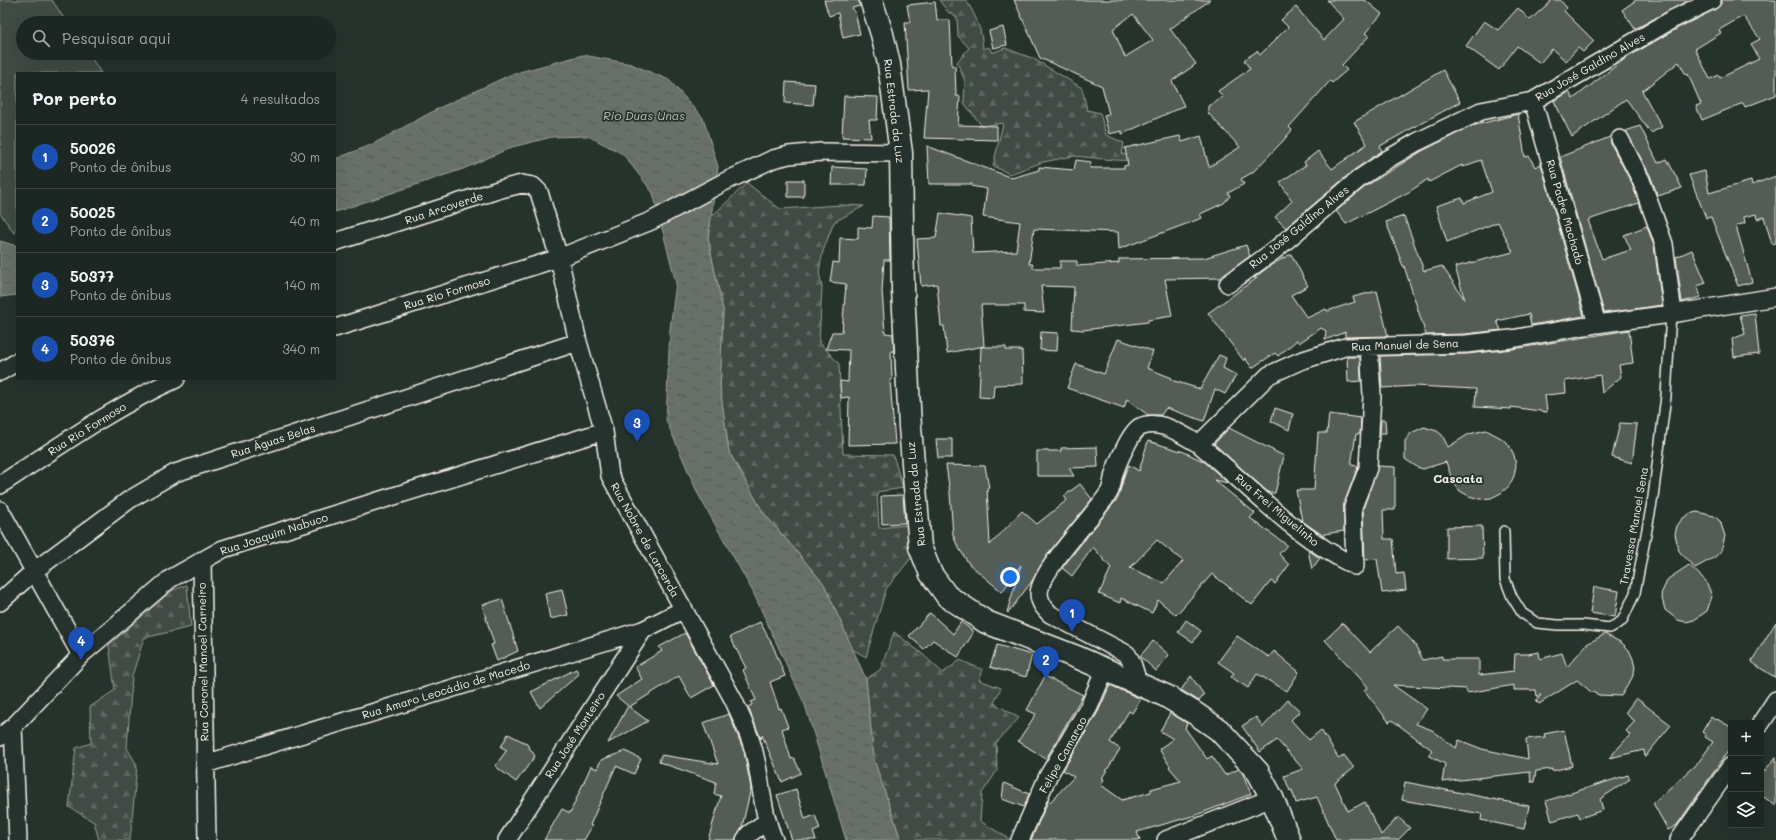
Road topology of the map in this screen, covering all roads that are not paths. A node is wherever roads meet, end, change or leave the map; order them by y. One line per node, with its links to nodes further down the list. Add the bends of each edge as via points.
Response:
1 (871, 0): 5 (main road, Rua Estrada da Luz, via 889,64)
2 (1712, 0): 3 (street, Rua José Galdino Alves, via 1673,19)
3 (1533, 101): 9 (street, Rua José Galdino Alves, via 1481,111 1431,134 1388,158 1360,178 1275,250); 12 (street, Rua Padre Machado)
4 (1620, 139): 11 (street, via 1641,180 1664,244)
5 (901, 153): 8 (street, Rua Rio Formoso, via 821,152 789,155 724,182 651,221); 30 (main road, Rua Estrada da Luz, via 903,290 910,427 920,547 931,574 947,596 986,622)
6 (543, 204): 7 (street, Rua Arcoverde, via 539,192 532,186 522,184); 8 (street, Rua Nobre de Larcerda)
7 (336, 242)
8 (559, 258): 13 (street, Rua Rio Formoso); 14 (street, Rua Nobre de Larcerda)
9 (1228, 284)
10 (1776, 297): 11 (street, Rua Manuel de Sena)
11 (1672, 314): 12 (street, Rua Manuel de Sena); 23 (lane, Travessa Manoel Sena, via 1666,396 1653,498 1634,593 1622,621 1610,628 1558,625 1537,623 1522,614 1505,579)
12 (1596, 324): 15 (street, Rua Manuel de Sena, via 1466,344)
13 (336, 328)
14 (578, 342): 19 (street, Rua Nobre de Larcerda); 25 (street, Rua Águas Belas, via 174,473 129,500)
15 (1369, 347): 20 (street, Rua Manuel de Sena, via 1345,347 1300,361 1269,375); 20 (street, Rua Frei Miguelinho, via 1372,395 1368,468 1353,507 1355,566 1303,535)
16 (16, 363): 17 (street)
17 (0, 372)
18 (174, 380): 21 (street, Rua Rio Formoso, via 96,422)
19 (604, 432): 24 (street, Rua Joaquim Nabuco, via 223,549); 27 (street, Rua Nobre de Larcerda, via 608,470 615,488)
20 (1199, 444): 31 (street, via 1158,424 1140,427 1134,433 1120,460 1110,492 1052,566 1041,585 1039,598 1050,614 1127,654)
21 (0, 486)
22 (0, 510): 25 (street)
23 (1504, 531)
24 (202, 560): 29 (street, Rua Joaquim Nabuco, via 170,579); 35 (street, Rua Coronel Manoel Carneiro)
25 (34, 571): 26 (street, Rua Águas Belas); 29 (street)
26 (0, 602)
27 (684, 609): 28 (street, Rua Amaro Leocádio de Macedo); 38 (street, Rua Nobre de Larcerda, via 733,699 747,731 755,756)
28 (643, 630): 35 (street, Rua Amaro Leocádio de Macedo); 41 (street, Rua José Monteiro)
29 (81, 655): 34 (street, Rua Joaquim Nabuco)
30 (1104, 669): 31 (main road, Rua Estrada da Luz); 44 (street, Felipe Camarao, via 1089,707 1048,776)
31 (1139, 685): 37 (main road, Rua Estrada da Luz, via 1172,700 1219,730 1258,772)
32 (1776, 700): 33 (street)
33 (1763, 720)
34 (6, 732): 39 (street)
35 (205, 764): 40 (street, Rua Coronel Manoel Carneiro)
36 (1728, 770): 47 (street)
37 (1272, 798): 45 (street); 46 (main road, Rua Estrada da Luz)
38 (766, 822): 42 (street); 43 (street, Rua Nobre de Larcerda)
39 (18, 840)
40 (207, 840)
41 (507, 840)
42 (745, 840)
43 (774, 840)
44 (1020, 840)
45 (1166, 840)
46 (1289, 840)
47 (1680, 840)

